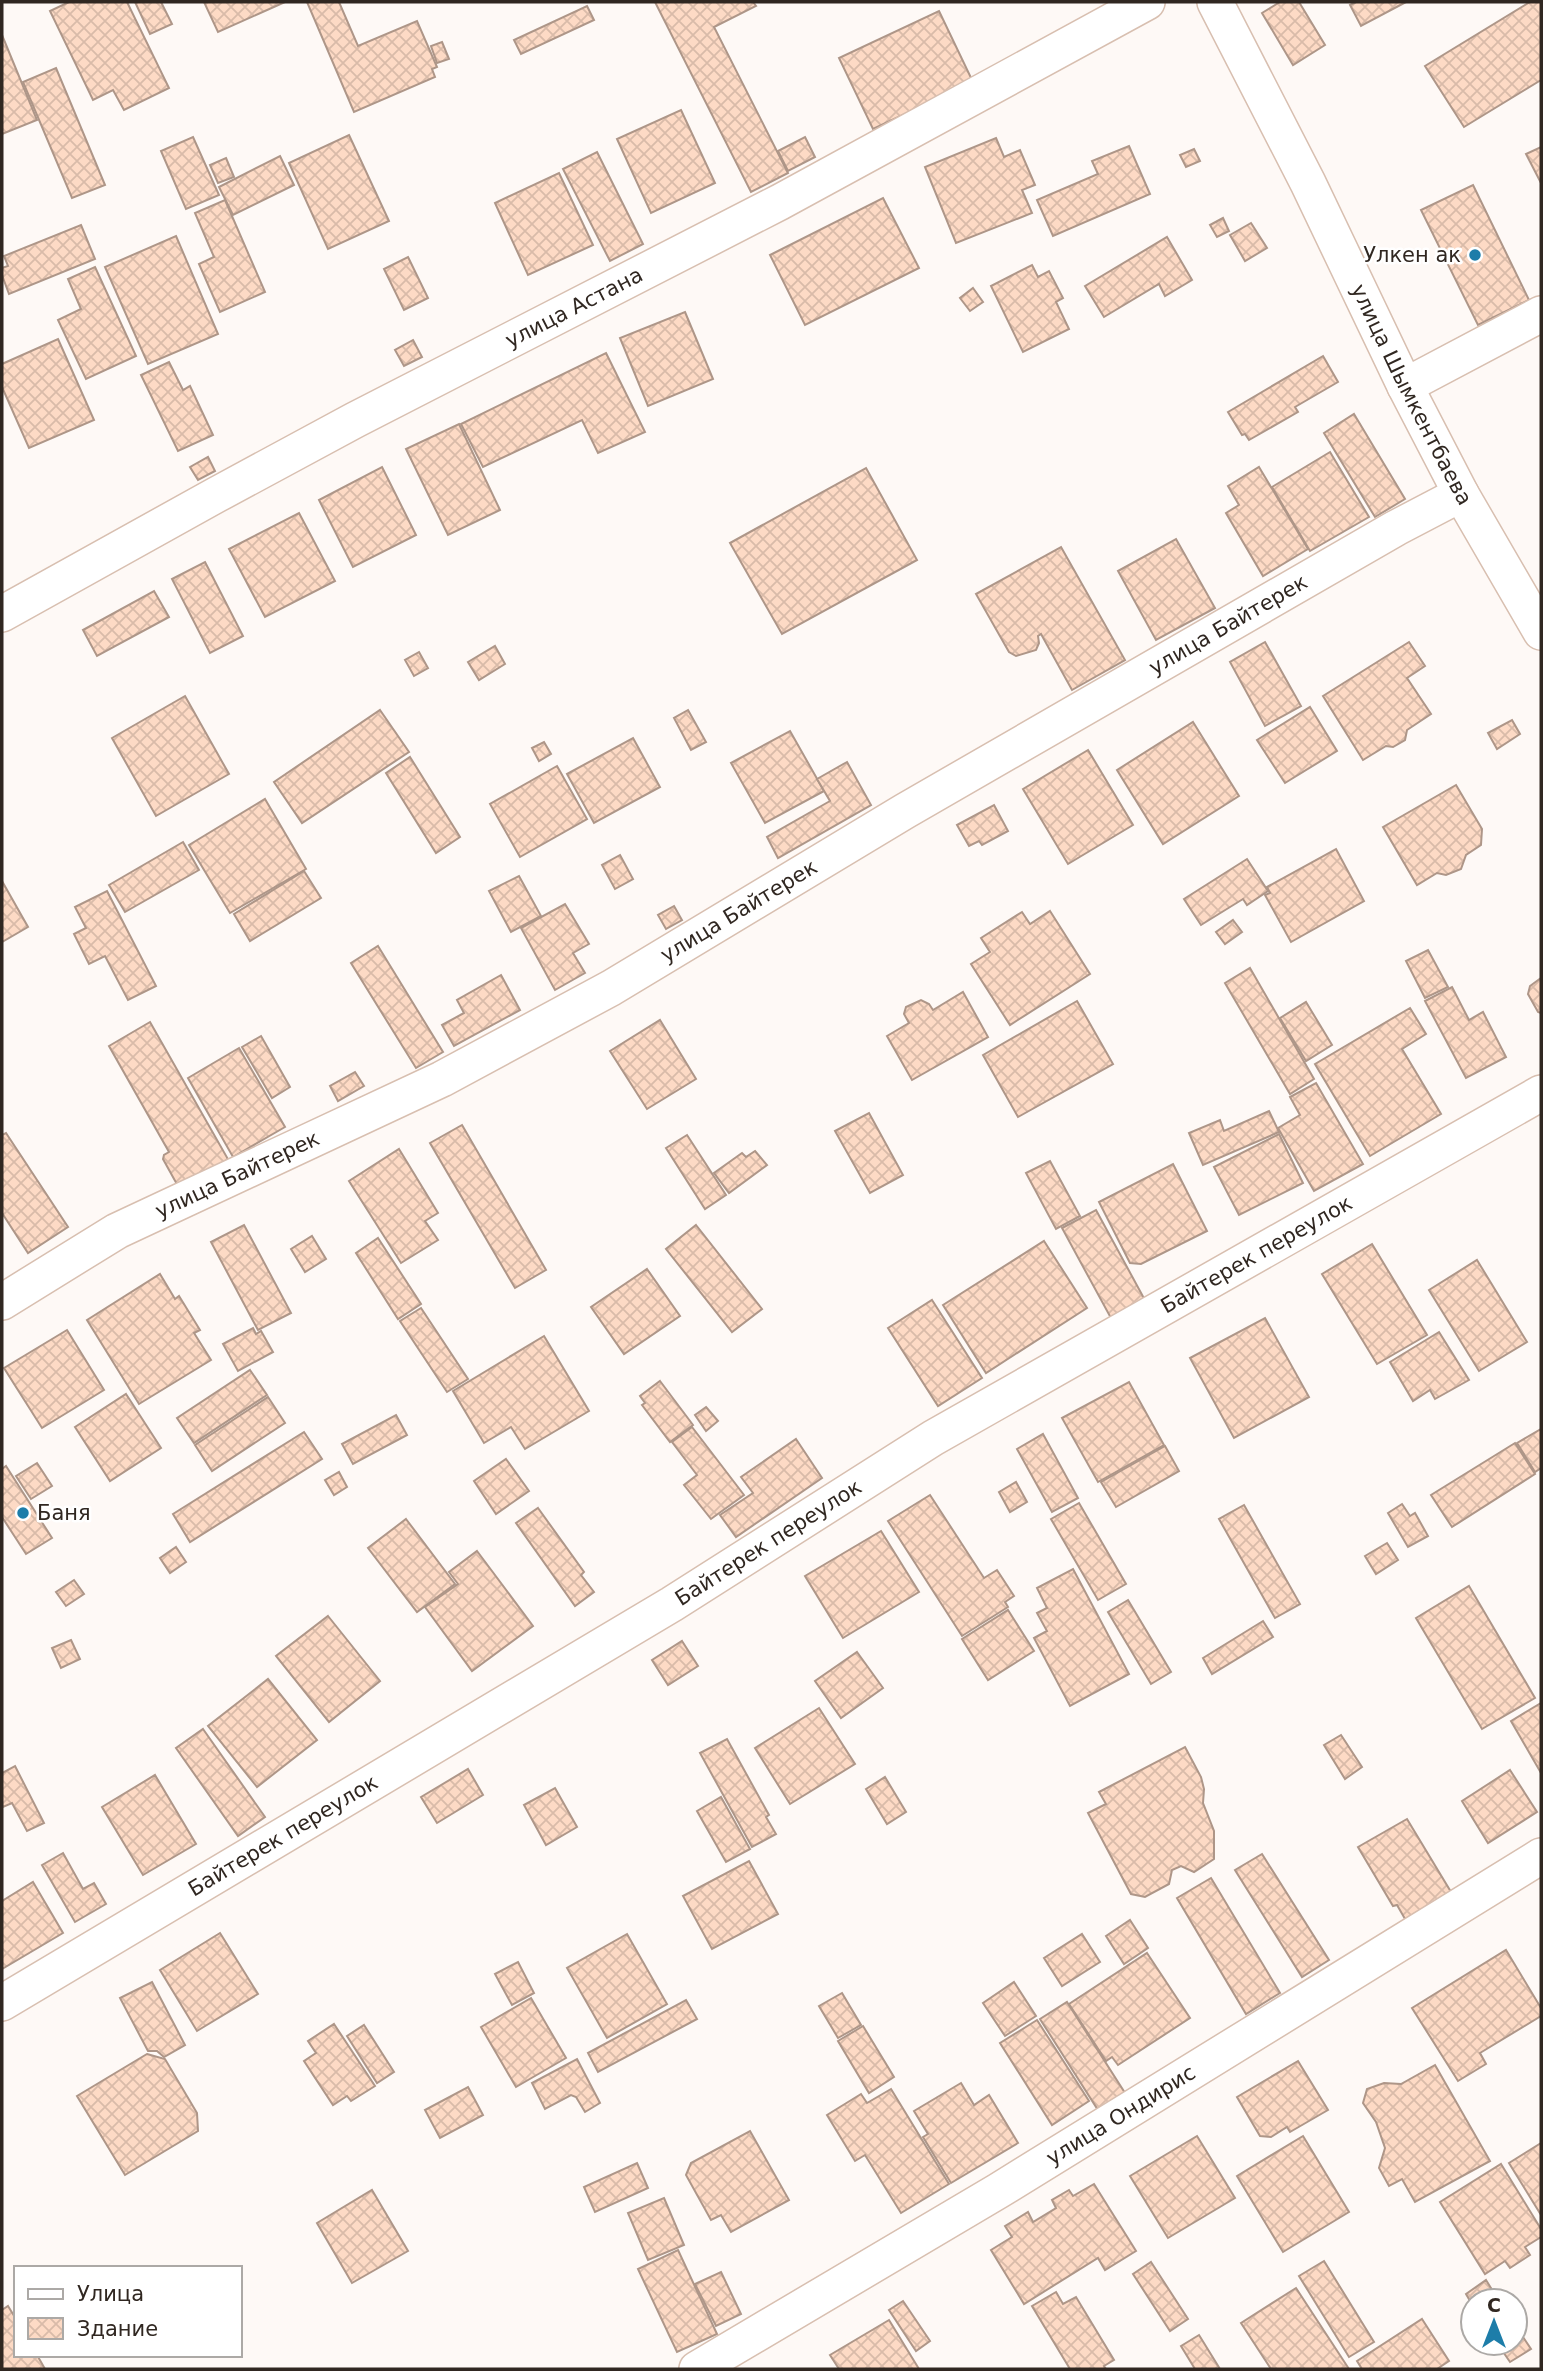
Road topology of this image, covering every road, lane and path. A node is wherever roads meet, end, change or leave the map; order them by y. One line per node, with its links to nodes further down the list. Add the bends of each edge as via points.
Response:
1 (1147, 2): 6 (street, улица Астана, via 768,208 227,488)
2 (1215, 2): 4 (street, улица Шымкентбаева)
3 (1541, 314): 4 (street)
4 (1405, 386): 5 (street, улица Шымкентбаева)
5 (1461, 494): 7 (street, улица Шымкентбаева); 9 (street, улица Байтерек, via 905,811 611,988 442,1080 117,1230)
6 (2, 614)
7 (1541, 632)
8 (1541, 1093): 11 (street, Байтерек переулок, via 933,1438 672,1604)
9 (2, 1302)
10 (1541, 1856): 12 (street, улица Ондирис, via 998,2191)
11 (2, 2003)
12 (697, 2369)

